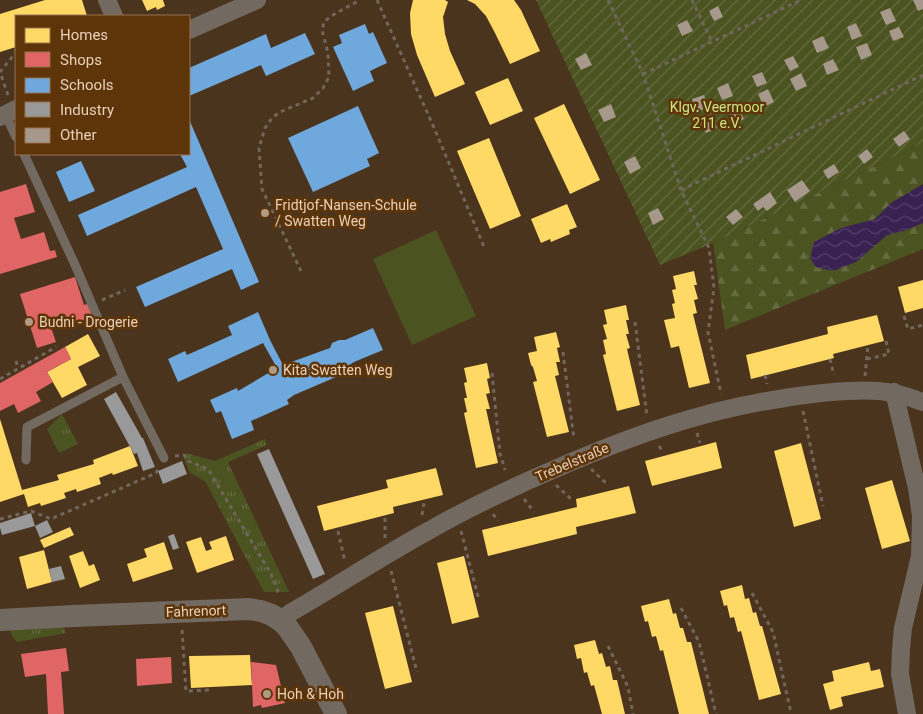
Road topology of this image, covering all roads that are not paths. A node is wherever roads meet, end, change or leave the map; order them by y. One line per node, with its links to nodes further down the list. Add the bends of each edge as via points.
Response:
1 (107, 0): 3 (street)
2 (257, 0): 4 (street)
3 (114, 15)
4 (190, 30)
5 (8, 109): 6 (lane)
6 (15, 134)
7 (24, 155): 8 (lane)
8 (123, 377): 11 (lane); 12 (lane, via 27,428)
9 (894, 392): 10 (street, Trebelstraße); 14 (street, Trebelstraße, via 840,391 771,400 724,409 650,430 515,486 461,513); 16 (street, via 921,516 920,556 901,649 900,674)
10 (923, 402)
11 (164, 458)
12 (26, 460)
13 (0, 620): 14 (street, Fahrenort, via 249,609)
14 (281, 621): 15 (street, Fahrenort, via 301,647)
15 (336, 714)
16 (907, 714)

